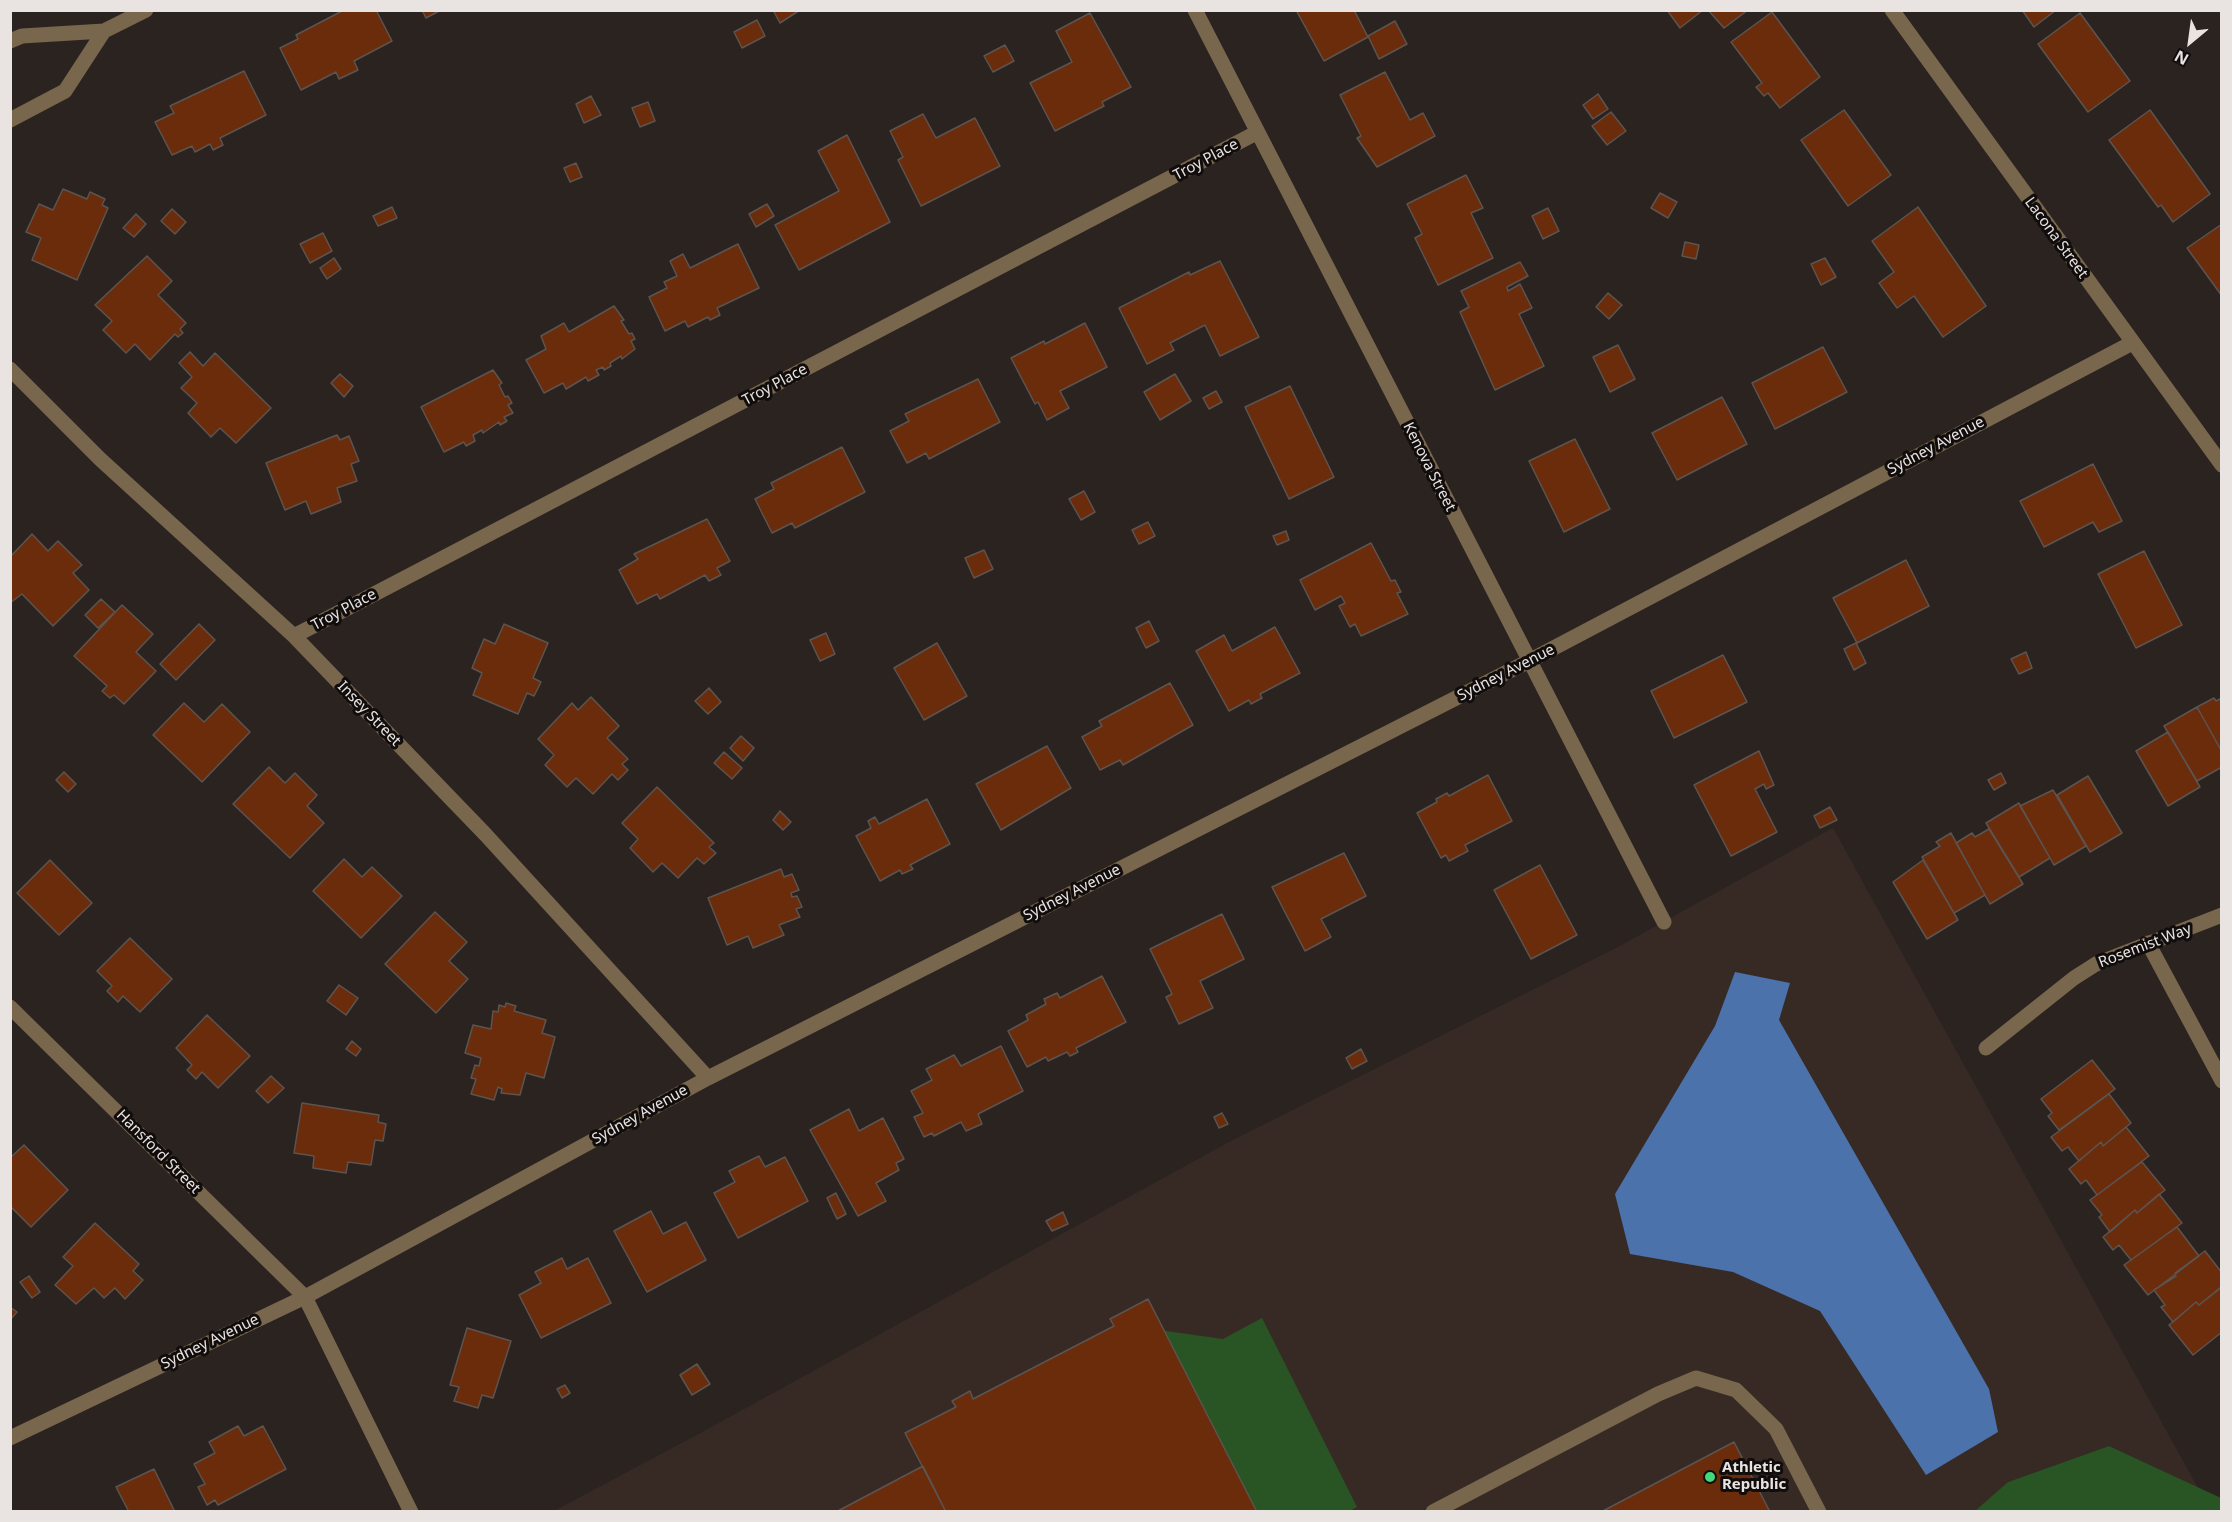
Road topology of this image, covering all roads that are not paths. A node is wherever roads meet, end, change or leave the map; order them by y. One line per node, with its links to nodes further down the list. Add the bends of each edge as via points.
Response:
1 (146, 10): 4 (street)
2 (1195, 10): 7 (street, Kenova Street)
3 (1892, 10): 8 (street, Lacona Street)
4 (104, 31): 5 (street, via 22,36); 6 (street, via 65,91)
5 (10, 41)
6 (10, 120)
7 (1256, 134): 11 (street, Troy Place); 12 (street, Kenova Street)
8 (2132, 343): 10 (street, Lacona Street); 12 (street, Sydney Avenue)
9 (10, 369): 11 (street, Insey Street, via 100,459)
10 (2222, 465)
11 (294, 636): 18 (street, Insey Street, via 485,834)
12 (1529, 661): 14 (street, Kenova Street); 18 (street, Sydney Avenue)
13 (2222, 915): 15 (street, Rosemist Way)
14 (1664, 922)
15 (2148, 943): 17 (street, Rosemist Way, via 2096,964 2074,978); 19 (street)
16 (10, 1007): 20 (street, Hansford Street)
17 (1986, 1048)
18 (708, 1077): 20 (street, Sydney Avenue)
19 (2222, 1081)
20 (304, 1297): 21 (street, Sydney Avenue); 22 (street, Hansford Street)
21 (10, 1438)
22 (411, 1512)
23 (1433, 1512): 24 (street, via 1696,1378 1736,1390 1776,1429)
24 (1819, 1512)

